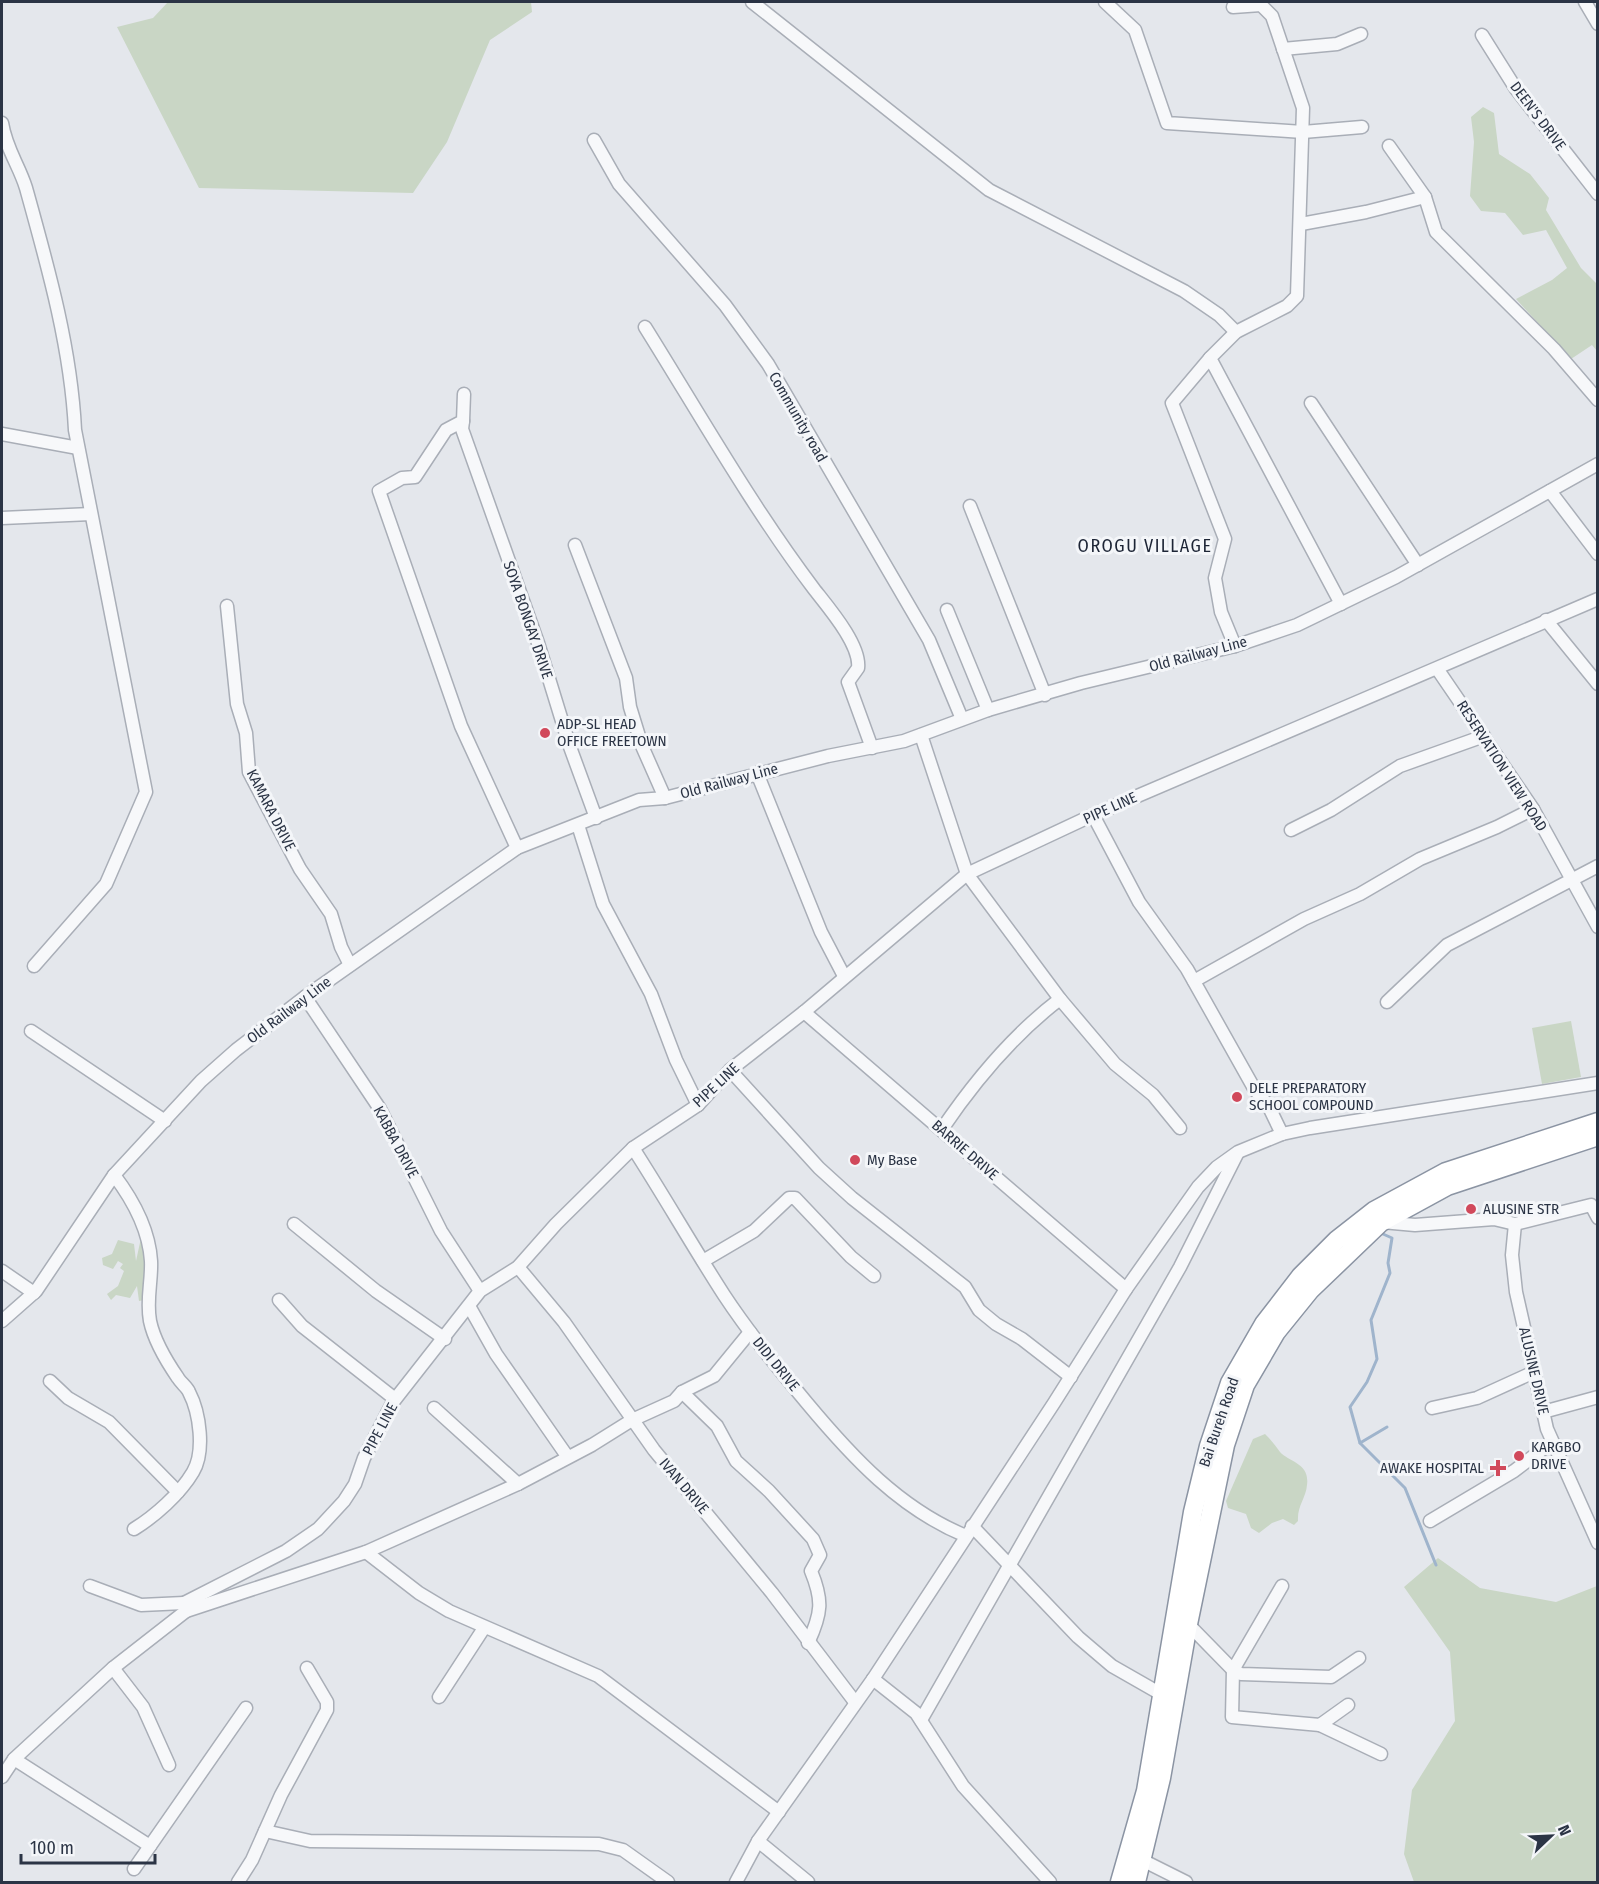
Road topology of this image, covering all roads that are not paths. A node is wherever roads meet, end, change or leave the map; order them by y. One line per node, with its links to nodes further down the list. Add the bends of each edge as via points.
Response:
1 (752, 2): 18 (street, via 989,190 1184,291)
2 (1105, 2): 11 (street, via 1135,30 1167,123)
3 (1585, 2): 5 (street)
4 (1233, 7): 8 (street, via 1265,6)
5 (1598, 24)
6 (1361, 34): 8 (street, via 1337,44)
7 (1482, 35): 14 (street, DEEN'S DRIVE, via 1516,89)
8 (1283, 49): 11 (street, via 1303,108)
9 (2, 123): 25 (street, via 51,280 73,388)
10 (1362, 127): 11 (street)
11 (1303, 132): 16 (street)
12 (594, 140): 44 (street, Community road, via 620,184 725,305 768,364 929,640)
13 (1389, 146): 15 (street)
14 (1598, 194)
15 (1425, 197): 16 (street); 21 (street, via 1436,232 1554,349)
16 (1301, 224): 18 (street, via 1294,302)
17 (645, 327): 47 (street, via 789,557 834,615 856,652 858,668 848,682)
18 (1236, 332): 19 (street)
19 (1210, 358): 35 (street); 39 (street, via 1172,403 1225,539 1215,578 1221,612)
20 (464, 394): 23 (street, SOYA BONGAY DRIVE)
21 (1598, 400)
22 (1311, 403): 33 (street)
23 (463, 421): 52 (street, SOYA BONGAY DRIVE, via 462,429); 55 (street, via 446,430 415,477 402,478 379,491 460,726)
24 (2, 434): 25 (street)
25 (78, 448): 29 (street)
26 (1598, 464): 27 (street, Old Railway Line)
27 (1550, 491): 32 (street); 33 (street, Old Railway Line)
28 (970, 506): 42 (street)
29 (91, 514): 30 (street); 61 (street, via 146,792 106,884)
30 (2, 518)
31 (575, 545): 49 (street, via 626,678 642,746)
32 (1598, 554)
33 (1418, 565): 35 (street, Old Railway Line)
34 (1598, 599): 38 (street, PIPE LINE)
35 (1341, 604): 39 (street, Old Railway Line, via 1297,625)
36 (227, 606): 60 (street, KAMARA DRIVE, via 249,772 300,869 331,914)
37 (947, 610): 43 (street)
38 (1546, 620): 40 (street, PIPE LINE); 41 (street)
39 (1235, 646): 42 (street, Old Railway Line)
40 (1438, 670): 46 (street, RESERVATION VIEW ROAD); 51 (street, PIPE LINE)
41 (1598, 684)
42 (1045, 695): 43 (street, Old Railway Line)
43 (988, 710): 44 (street, Old Railway Line)
44 (962, 719): 45 (street, Old Railway Line)
45 (921, 735): 47 (street, Old Railway Line); 57 (street)
46 (1484, 736): 50 (street, RESERVATION VIEW ROAD); 54 (street, via 1400,766 1331,810)
47 (872, 748): 48 (street, Old Railway Line)
48 (757, 773): 49 (street, Old Railway Line); 62 (street, via 821,932)
49 (664, 798): 52 (street, Old Railway Line, via 639,800)
50 (1533, 809): 58 (street, RESERVATION VIEW ROAD); 63 (street, via 1420,859)
51 (1093, 815): 57 (street, PIPE LINE); 63 (street, via 1139,902)
52 (596, 818): 53 (street, Old Railway Line)
53 (578, 825): 55 (street, Old Railway Line); 71 (street, via 603,904 651,994)
54 (1291, 830)
55 (517, 848): 60 (street, Old Railway Line)
56 (1598, 866): 58 (street)
57 (967, 874): 62 (street, PIPE LINE); 65 (street)
58 (1571, 879): 59 (street, RESERVATION VIEW ROAD); 66 (street, via 1447,945)
59 (1598, 927)
60 (350, 965): 64 (street, Old Railway Line)
61 (34, 966)
62 (844, 976): 67 (street, PIPE LINE)
63 (1194, 981): 76 (street)
64 (305, 997): 72 (street, Old Railway Line, via 236,1050); 91 (street, KABBA DRIVE, via 380,1109 441,1231)
65 (1060, 999): 74 (street, via 1115,1064 1153,1095); 75 (street, via 994,1063)
66 (1387, 1002)
67 (804, 1012): 69 (street, PIPE LINE); 75 (street, BARRIE DRIVE)
68 (31, 1031): 72 (street)
69 (730, 1070): 71 (street, PIPE LINE); 99 (street, via 819,1168 852,1198 964,1287 996,1324)
70 (1598, 1083): 76 (street)
71 (698, 1105): 78 (street, PIPE LINE)
72 (165, 1121): 80 (street, Old Railway Line)
73 (1598, 1122): 129 (highway, Bai Bureh Road, via 1446,1172 1374,1211 1330,1247 1282,1300 1230,1383 1209,1446 1193,1512)
74 (1180, 1128)
75 (942, 1129): 90 (street, BARRIE DRIVE)
76 (1282, 1134): 79 (street)
77 (1598, 1136): 83 (highway, Bai Bureh Road, via 1447,1186)
78 (633, 1148): 86 (street, DIDI DRIVE); 87 (street, PIPE LINE)
79 (1238, 1152): 90 (street, via 1198,1186); 117 (street, via 1180,1267)
80 (114, 1174): 92 (street, Old Railway Line); 111 (street, via 132,1199 144,1228 151,1262 150,1322 178,1379 189,1392 198,1419 194,1470)
81 (1594, 1205): 82 (street); 85 (street)
82 (1598, 1218)
83 (1381, 1222): 85 (street, via 1415,1225 1494,1219); 121 (highway, Bai Bureh Road, via 1303,1298 1276,1332 1245,1385 1225,1445)
84 (294, 1224): 97 (street, via 376,1291)
85 (1515, 1224): 98 (street, ALUSINE DRIVE, via 1512,1255 1516,1292)
86 (703, 1261): 89 (street, via 754,1231 789,1198 795,1198); 96 (street, DIDI DRIVE)
87 (518, 1267): 91 (street, PIPE LINE); 107 (street, IVAN DRIVE, via 564,1322)
88 (2, 1271): 92 (street)
89 (874, 1276)
90 (1125, 1289): 99 (street)
91 (480, 1291): 94 (street, PIPE LINE)
92 (34, 1293): 95 (street, Old Railway Line)
93 (279, 1300): 103 (street, via 302,1326)
94 (469, 1306): 97 (street, PIPE LINE); 109 (street, via 496,1354)
95 (2, 1321)
96 (750, 1332): 101 (street, via 714,1376); 114 (street, DIDI DRIVE, via 868,1471 903,1502 945,1527)
97 (445, 1339): 103 (street, PIPE LINE)
98 (1534, 1372): 105 (street, via 1477,1398); 106 (street, ALUSINE DRIVE)
99 (1071, 1377): 114 (street)
100 (50, 1381): 111 (street, via 68,1398 109,1422)
101 (682, 1392): 107 (street, via 674,1401); 123 (street, via 717,1426 736,1461 813,1539 820,1555 811,1571 821,1596 815,1629)
102 (1598, 1397): 106 (street)
103 (395, 1400): 120 (street, PIPE LINE, via 364,1458 355,1484 318,1529)
104 (434, 1408): 110 (street)
105 (1432, 1408)
106 (1543, 1412): 108 (street, ALUSINE DRIVE)
107 (632, 1420): 109 (street); 123 (street, IVAN DRIVE)
108 (1552, 1442): 112 (street, via 1514,1471); 115 (street, ALUSINE DRIVE)
109 (567, 1456): 110 (street)
110 (518, 1484): 116 (street)
111 (178, 1492): 113 (street)
112 (1430, 1521)
113 (134, 1529)
114 (969, 1531): 117 (street); 128 (street)
115 (1598, 1543)
116 (366, 1552): 120 (street); 122 (street, via 419,1593)
117 (1008, 1567): 129 (street, via 1104,1659); 134 (street)
118 (90, 1586): 120 (street, via 141,1605)
119 (1282, 1586): 127 (street)
120 (185, 1607): 125 (street, PIPE LINE)
121 (1188, 1624): 127 (street); 144 (highway, Bai Bureh Road)
122 (484, 1628): 130 (street); 140 (street, via 598,1676)
123 (808, 1643): 131 (street, IVAN DRIVE)
124 (1359, 1658): 127 (street, via 1331,1677 1241,1674)
125 (113, 1668): 137 (street, PIPE LINE); 138 (street, via 143,1707)
126 (307, 1668): 141 (street, via 327,1702 327,1710)
127 (1233, 1670): 135 (street, via 1232,1717)
128 (873, 1679): 131 (street); 134 (street)
129 (1161, 1694): 151 (highway, Bai Bureh Road, via 1146,1791)
130 (439, 1697)
131 (855, 1702): 140 (street)
132 (1348, 1705): 135 (street)
133 (246, 1708): 143 (street)
134 (921, 1720): 150 (street, via 963,1786)
135 (1320, 1725): 136 (street)
136 (1381, 1754)
137 (14, 1759): 139 (street, PIPE LINE); 143 (street)
138 (169, 1765)
139 (2, 1776)
140 (779, 1812): 142 (street)
141 (265, 1831): 146 (street); 147 (street, via 310,1841 599,1844 623,1850)
142 (758, 1841): 148 (street); 149 (street)
143 (150, 1846): 145 (street)
144 (1142, 1860): 152 (highway, Bai Bureh Road); 153 (street)
145 (134, 1869)
146 (238, 1882)
147 (668, 1882)
148 (736, 1882)
149 (808, 1882)
150 (1050, 1882)
151 (1120, 1882)
152 (1136, 1882)
153 (1186, 1882)

